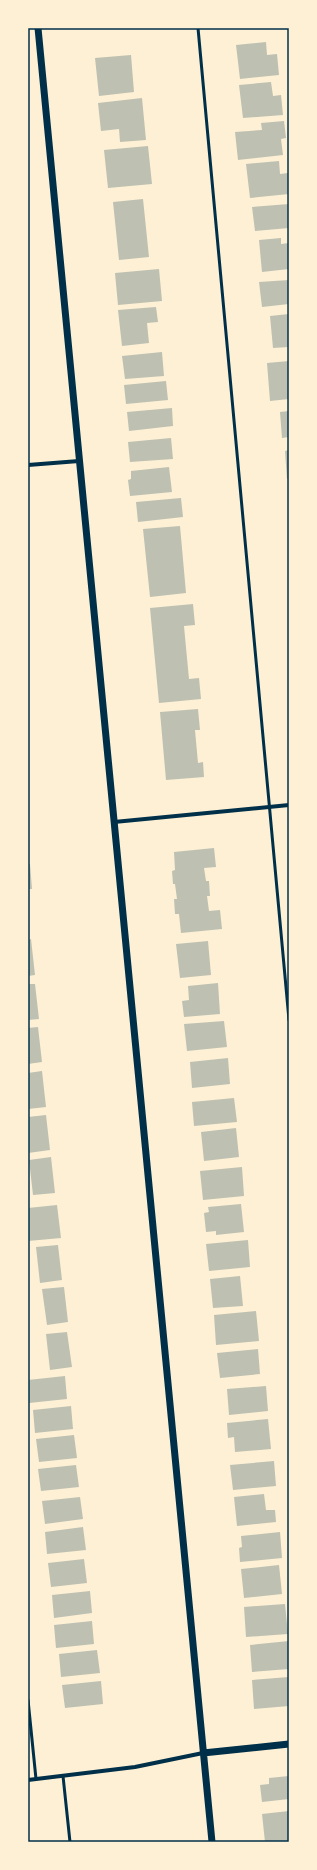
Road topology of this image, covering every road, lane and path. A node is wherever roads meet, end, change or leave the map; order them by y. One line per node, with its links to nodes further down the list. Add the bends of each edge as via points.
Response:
1 (38, 28): 2 (street); 4 (street)
2 (42, 28)
3 (198, 28): 7 (lane)
4 (80, 461): 5 (street); 8 (street)
5 (28, 465)
6 (289, 805): 7 (street)
7 (268, 807): 8 (street); 9 (lane)
8 (114, 822): 12 (street)
9 (289, 1020)
10 (28, 1700): 14 (lane)
11 (289, 1744): 12 (street)
12 (203, 1753): 13 (street, via 135,1767); 17 (street)
13 (63, 1776): 14 (street); 16 (lane)
14 (36, 1779): 15 (street)
15 (28, 1780)
16 (70, 1842)
17 (212, 1842)

